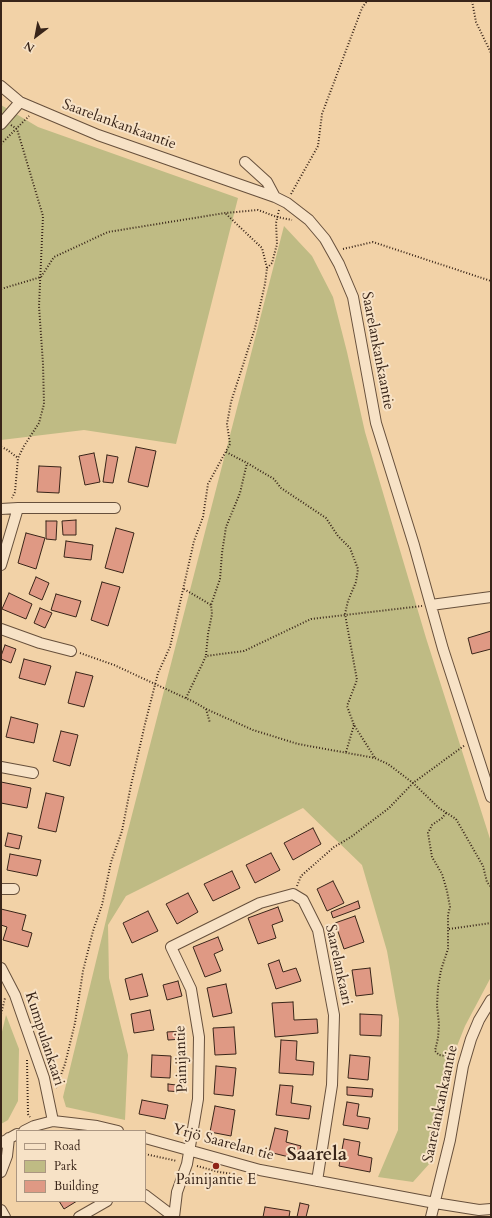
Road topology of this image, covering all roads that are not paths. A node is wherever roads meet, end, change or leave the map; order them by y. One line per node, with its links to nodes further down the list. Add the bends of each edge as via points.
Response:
1 (1, 86): 2 (street, Saarelankankaantie)
2 (20, 102): 3 (street); 5 (street, Saarelankankaantie, via 98,135)
3 (1, 124)
4 (245, 162): 5 (street, via 267,182)
5 (275, 197): 11 (street, Saarelankankaantie, via 287,202 309,220 325,239 339,264 352,297 376,423)
6 (4, 508): 7 (street)
7 (18, 508): 8 (street); 9 (street)
8 (114, 508)
9 (1, 565)
10 (491, 597): 11 (street)
11 (431, 605): 16 (street, Saarelankankaantie)
12 (1, 629): 13 (street)
13 (71, 651)
14 (1, 767): 15 (street)
15 (33, 773)
16 (491, 796)
17 (1, 889): 18 (street)
18 (14, 889)
19 (171, 947): 27 (street, Painijantie, via 191,989 199,1037 198,1099); 29 (street, Saarelankaari, via 260,903 293,894 302,900 318,930 334,1014 332,1085)
20 (1, 968): 22 (street, Kumpulankaari, via 15,995 44,1078)
21 (491, 1000): 32 (street, Saarelankankaantie, via 479,1020 465,1058)
22 (53, 1121): 23 (street); 24 (street)
23 (26, 1130)
24 (114, 1130)
25 (146, 1138): 27 (street, Yrjö Saarelan tie)
26 (9, 1139): 28 (street, via 7,1156)
27 (189, 1150): 29 (street, Yrjö Saarelan tie, via 260,1170); 37 (street, Painijantie, via 177,1192)
28 (1, 1172)
29 (317, 1181): 32 (street, Yrjö Saarelan tie)
30 (146, 1196): 37 (street)
31 (105, 1202): 36 (street)
32 (435, 1203): 33 (street, Yrjö Saarelan tie, via 479,1210); 38 (street, Saarelankankaantie)
33 (491, 1209)
34 (1, 1210): 35 (street)
35 (5, 1217)
36 (79, 1217)
37 (174, 1217)
38 (431, 1217)

